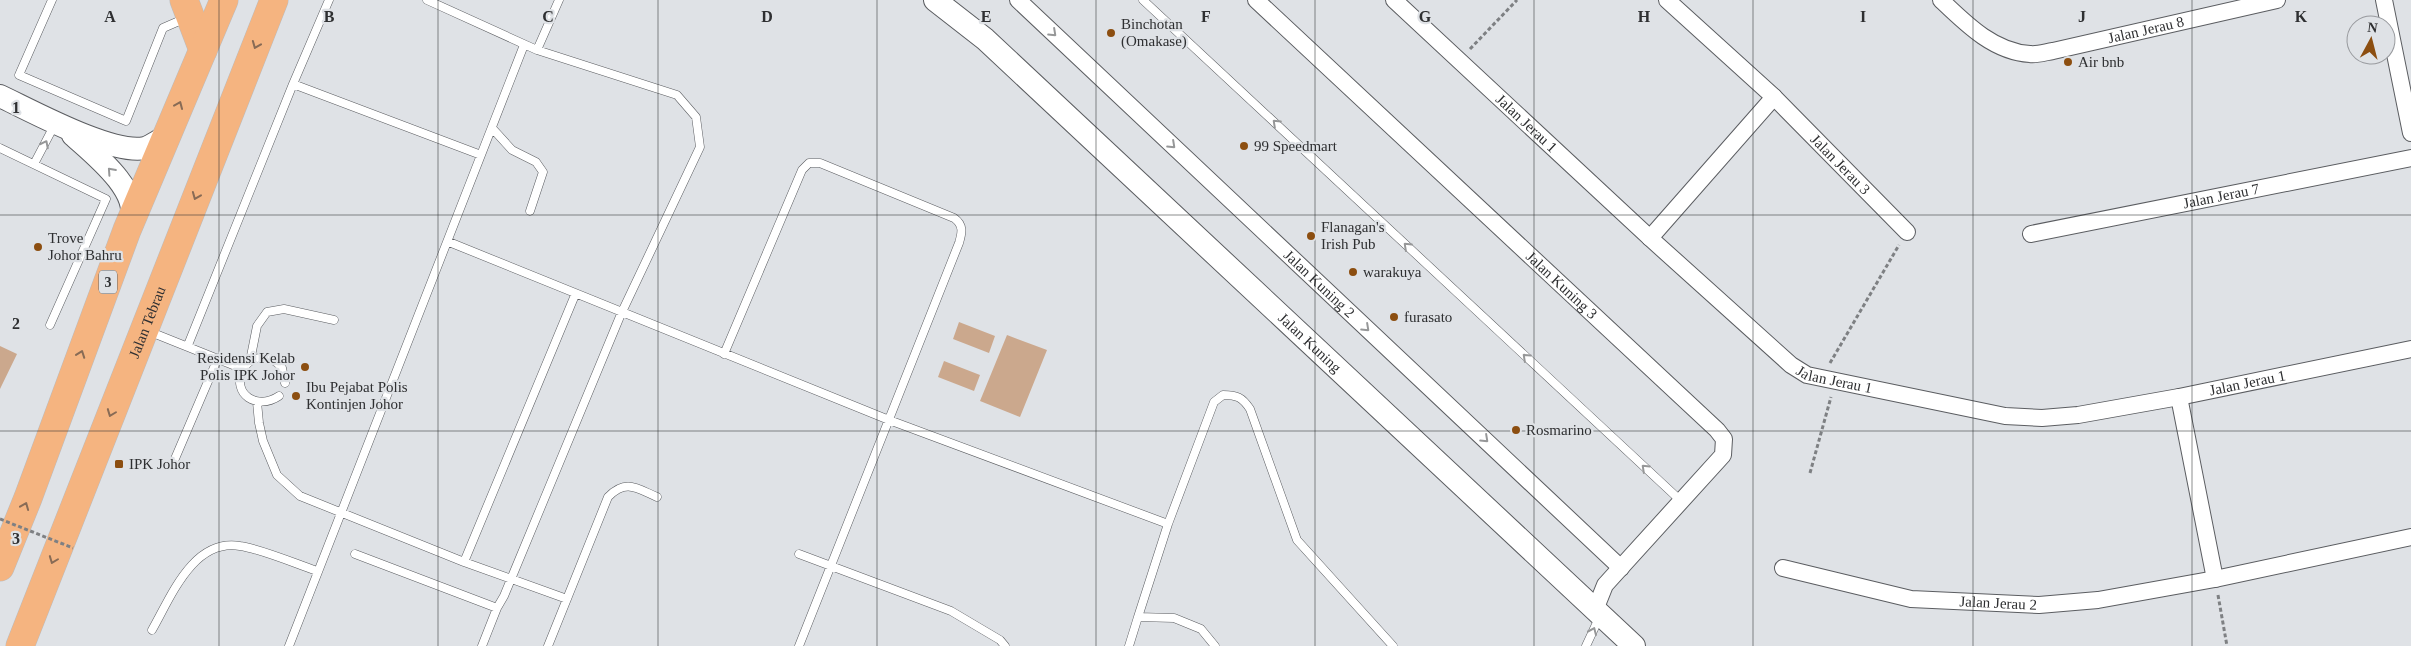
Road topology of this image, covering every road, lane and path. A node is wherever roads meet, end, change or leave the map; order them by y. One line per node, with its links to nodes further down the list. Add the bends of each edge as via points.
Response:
1 (52, 0): 17 (lane, via 19,75 126,121 163,28)
2 (224, 0): 19 (highway, 3)
3 (274, 0): 43 (highway, Jalan Tebrau, one-way to 43)
4 (330, 0): 22 (lane)
5 (427, 0): 18 (lane)
6 (559, 0): 20 (lane)
7 (1018, 0): 70 (street, Jalan Kuning 2, one-way to 70)
8 (1143, 0): 59 (lane, one-way to 8)
9 (1256, 0): 59 (street, Jalan Kuning 3, via 1717,430 1724,439 1723,455)
10 (1394, 0): 21 (street, Jalan Jerau 1)
11 (1517, 0): 21 (path)
12 (1667, 0): 24 (street, Jalan Jerau 3)
13 (1941, 0): 14 (street, Jalan Jerau 8, via 1996,45 2030,54)
14 (2276, 0)
15 (2384, 0): 27 (street)
16 (947, 2): 76 (street, Jalan Kuning)
17 (187, 8): 19 (highway)
18 (524, 45): 20 (lane); 26 (lane)
19 (203, 50): 28 (highway, 3, one-way to 19)
20 (537, 50): 40 (lane, via 677,95 696,117 700,147)
21 (1459, 61): 37 (street, Jalan Jerau 1)
22 (293, 84): 30 (lane); 44 (lane)
23 (0, 96): 25 (street)
24 (1774, 98): 35 (street, Jalan Jerau 3); 37 (street)
25 (60, 125): 28 (street, via 128,148 147,148); 32 (lane, one-way to 25); 34 (street, one-way to 25, via 134,214 127,192 113,173)
26 (492, 128): 30 (lane); 33 (lane, via 512,150 536,162 543,172)
27 (2411, 134)
28 (166, 137): 34 (highway, 3)
29 (0, 148): 32 (lane)
30 (481, 155): 38 (lane)
31 (2411, 158): 36 (street, Jalan Jerau 7)
32 (34, 164): 42 (lane, via 106,199)
33 (530, 211)
34 (127, 230): 69 (highway, 3, one-way to 34)
35 (1907, 232): 50 (path, via 1830,362)
36 (2031, 234)
37 (1650, 238): 50 (street, Jalan Jerau 1, via 1791,365 1807,375)
38 (449, 242): 39 (lane); 60 (lane)
39 (575, 295): 40 (lane); 67 (lane)
40 (621, 314): 46 (lane); 73 (lane)
41 (334, 320): 48 (lane, via 284,309 267,312 256,326)
42 (50, 326)
43 (144, 329): 44 (lane); 82 (highway, Jalan Tebrau, one-way to 82)
44 (188, 345): 47 (lane)
45 (2411, 349): 53 (street, Jalan Jerau 1)
46 (724, 354): 55 (lane); 55 (lane, via 802,170 809,162 820,163 954,218 961,225 959,244)
47 (218, 358): 49 (lane); 56 (lane)
48 (250, 361): 49 (lane); 51 (lane, via 265,357 275,361 282,368)
49 (243, 369): 54 (lane, via 241,389 248,398)
50 (1833, 381): 53 (street, Jalan Jerau 1, via 2005,416 2042,418); 57 (path)
51 (285, 383)
52 (279, 396): 54 (lane, via 265,403)
53 (2179, 397): 74 (street)
54 (257, 402): 60 (lane, via 263,441 277,476 300,496)
55 (888, 420): 62 (lane); 68 (lane)
56 (174, 461)
57 (1810, 473)
58 (657, 497): 77 (lane, via 630,486 618,487 608,497)
59 (1681, 501): 70 (street, Jalan Kuning 3)
60 (340, 513): 67 (lane); 72 (lane)
61 (0, 519): 64 (path, bridge)
62 (1168, 524): 80 (lane); 90 (lane, via 1214,402 1223,395 1244,399 1297,540)
63 (2411, 537): 74 (street, Jalan Jerau 2)
64 (73, 548)
65 (356, 554): 78 (lane)
66 (798, 554): 68 (lane)
67 (464, 562): 73 (lane)
68 (830, 566): 86 (lane); 87 (lane, via 951,611)
69 (0, 567)
70 (1621, 568): 75 (street, Jalan Kuning 3)
71 (1782, 568): 74 (street, Jalan Jerau 2, via 1911,599 2040,606 2098,600)
72 (317, 571): 81 (lane, via 240,546 226,546 203,553 186,571); 83 (lane)
73 (511, 579): 77 (lane); 78 (lane)
74 (2215, 579): 93 (path)
75 (1605, 584): 76 (street, Jalan Kuning 3); 79 (street, Jalan Kuning 3)
76 (1576, 594): 79 (street, Jalan Kuning)
77 (567, 600): 85 (lane)
78 (497, 608): 84 (lane)
79 (1597, 613): 91 (lane, one-way to 79); 92 (street, Jalan Kuning)
80 (1138, 617): 88 (lane); 89 (lane, via 1174,618 1201,629)
81 (152, 630)
82 (20, 646)
83 (289, 646)
84 (482, 646)
85 (548, 646)
86 (799, 646)
87 (1005, 646)
88 (1129, 646)
89 (1215, 646)
90 (1392, 646)
91 (1586, 646)
92 (1634, 646)
93 (2227, 646)

